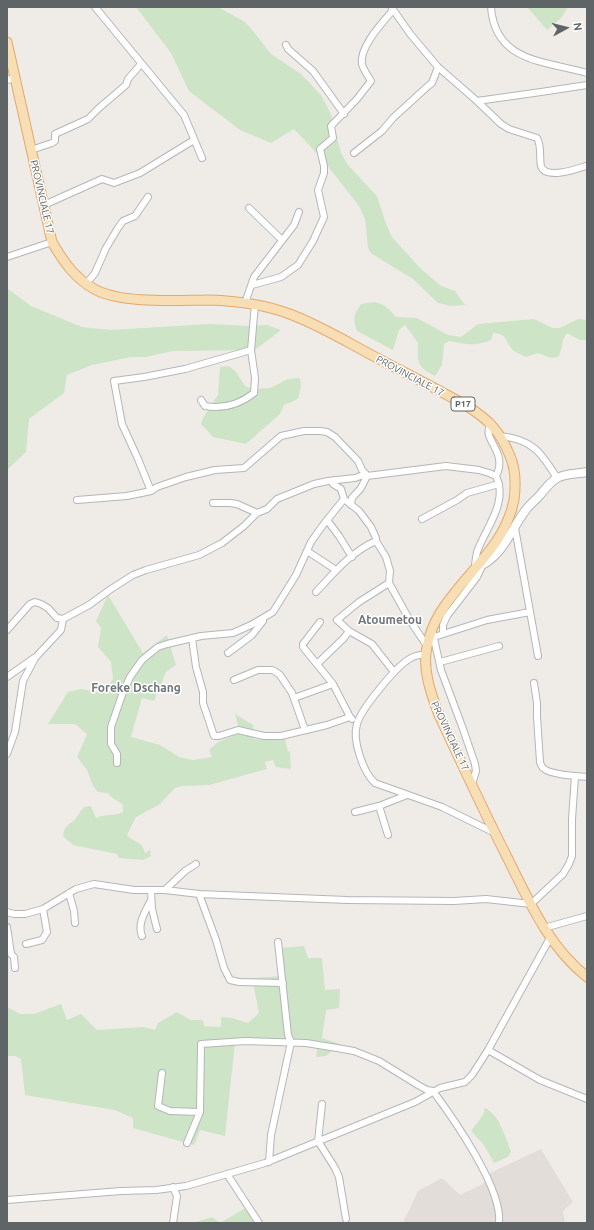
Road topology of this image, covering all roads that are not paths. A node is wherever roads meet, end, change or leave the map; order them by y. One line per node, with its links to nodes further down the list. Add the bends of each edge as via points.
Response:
1 (95, 7): 6 (street)
2 (491, 7): 8 (street, via 498,33 515,52 525,58)
3 (392, 9): 7 (street); 12 (street, via 364,49 362,64 371,81)
4 (7, 42): 9 (main road, PROVINCIALE 17 / P17)
5 (286, 45): 12 (street, via 313,71)
6 (141, 64): 13 (street, via 184,115); 14 (street, via 126,85 88,119 55,134 55,141 52,143)
7 (438, 67): 11 (street); 15 (street, via 432,83 382,131)
8 (587, 73)
9 (11, 79): 14 (main road, PROVINCIALE 17 / P17)
10 (587, 85): 11 (street)
11 (477, 100): 17 (street, via 501,124 537,138 540,142 542,166 548,173)
12 (344, 114): 26 (street, via 331,126 333,138 320,149 324,173 318,190 324,217 313,241 298,265 282,278)
13 (194, 140): 16 (street); 19 (street, via 140,173 114,183 102,179)
14 (31, 150): 19 (main road, PROVINCIALE 17 / P17)
15 (354, 153)
16 (202, 158)
17 (586, 166)
18 (148, 197): 25 (street, via 135,216 123,221 118,228 95,273)
19 (44, 205): 23 (main road, PROVINCIALE 17 / P17)
20 (249, 208): 22 (street)
21 (298, 212): 22 (street, via 294,225)
22 (282, 240): 26 (street, via 254,277)
23 (52, 242): 24 (street); 25 (main road, PROVINCIALE 17 / P17, via 75,276)
24 (7, 257)
25 (86, 284): 27 (main road, PROVINCIALE 17 / P17, via 96,290 123,298)
26 (252, 285): 27 (street)
27 (250, 303): 28 (street); 30 (main road, PROVINCIALE 17 / P17, via 286,313 319,327 467,406)
28 (251, 350): 29 (street, via 256,378 254,393 240,402 215,408 205,406); 38 (street, via 185,369 114,381 122,424)
29 (201, 400)
30 (491, 424): 31 (main road, PROVINCIALE 17 / P17); 34 (street, via 487,432 500,461)
31 (500, 436): 35 (street, via 511,437 532,446 540,452); 50 (main road, PROVINCIALE 17 / P17, via 513,464 515,494 508,522)
32 (587, 472): 35 (street)
33 (366, 475): 34 (street, via 446,466 479,470); 36 (street); 38 (street, via 358,461 335,437 327,432 304,431 281,436 244,468 214,470 171,482); 42 (street, via 361,488 352,498)
34 (496, 476): 37 (street)
35 (557, 478): 46 (street, via 525,511)
36 (334, 480): 39 (street, via 333,484 341,489); 43 (street, via 314,484 277,499 267,509)
37 (499, 484): 44 (street, via 467,493); 50 (street, via 499,498 494,515 477,552)
38 (151, 491): 40 (street, via 127,496)
39 (344, 499): 42 (street); 45 (street)
40 (77, 500)
41 (213, 504): 43 (street, via 237,504)
42 (351, 505): 47 (street, via 365,519)
43 (257, 513): 56 (street, via 229,538 208,551 133,575)
44 (422, 519)
45 (327, 520): 48 (street); 49 (street)
46 (515, 528): 50 (street, via 497,554); 54 (street)
47 (376, 541): 49 (street); 52 (street, via 386,557 390,571)
48 (307, 551): 51 (street); 55 (street, via 277,608)
49 (352, 557): 51 (street)
50 (478, 566): 60 (main road, PROVINCIALE 17 / P17, via 440,613); 61 (street, via 477,577 447,616)
51 (336, 570): 53 (street)
52 (389, 583): 59 (street, via 337,620); 64 (street)
53 (316, 592)
54 (530, 612): 61 (street, via 487,620); 66 (street)
55 (266, 618): 62 (street, via 233,633); 65 (street, via 252,635)
56 (63, 619): 58 (street, via 36,602 26,607); 67 (street, via 61,630)
57 (320, 622): 69 (street, via 303,644)
58 (7, 630)
59 (349, 631): 69 (street); 70 (street, via 372,644)
60 (433, 634): 61 (street); 64 (main road, PROVINCIALE 17 / P17); 68 (street)
61 (443, 634)
62 (192, 638): 78 (street, via 203,703 214,736 238,730 272,737); 80 (street, via 158,647 142,660 130,677 112,727 111,744 117,754)
63 (499, 646): 68 (street)
64 (427, 650): 70 (street, via 411,658); 83 (main road, PROVINCIALE 17 / P17, via 428,683 438,715)
65 (228, 653)
66 (538, 656)
67 (35, 658): 71 (street); 79 (street, via 23,681 15,732)
68 (440, 662): 83 (street, via 475,764 476,771)
69 (317, 664): 74 (street)
70 (394, 672): 77 (street)
71 (7, 677)
72 (234, 680): 75 (street, via 258,670 272,670 280,675)
73 (534, 683): 81 (street, via 542,768)
74 (333, 684): 75 (street); 76 (street)
75 (294, 698): 78 (street)
76 (350, 717): 77 (street); 78 (street)
77 (357, 722): 84 (street, via 356,740 361,761 370,779 380,786)
78 (305, 730)
79 (7, 754)
80 (117, 764)
81 (575, 776): 82 (street); 95 (street, via 570,864 563,874)
82 (587, 777)
83 (472, 784): 87 (main road, PROVINCIALE 17 / P17)
84 (408, 795): 85 (street); 87 (street, via 442,807)
85 (379, 806): 86 (street); 88 (street)
86 (355, 812)
87 (495, 833): 95 (main road, PROVINCIALE 17 / P17)
88 (388, 835)
89 (196, 864): 91 (street)
90 (151, 890): 91 (street); 92 (street, via 94,884); 94 (street)
91 (165, 890): 93 (street)
92 (69, 893): 96 (street); 99 (street)
93 (199, 894): 95 (street, via 362,900 486,899); 109 (street, via 230,980)
94 (151, 900): 101 (street); 103 (street, via 140,925)
95 (530, 904): 102 (main road, PROVINCIALE 17 / P17)
96 (43, 909): 97 (street, via 26,914); 106 (street, via 47,932 42,940)
97 (7, 912)
98 (587, 916): 102 (street)
99 (75, 924)
100 (7, 927): 107 (street)
101 (157, 928)
102 (544, 928): 104 (main road, PROVINCIALE 17 / P17)
103 (142, 936)
104 (550, 938): 108 (main road, PROVINCIALE 17 / P17); 111 (street)
105 (278, 942): 109 (street)
106 (26, 944)
107 (15, 968)
108 (587, 977)
109 (283, 983): 110 (street, via 288,1035)
110 (291, 1042): 113 (street, via 354,1051); 116 (street, via 245,1041 201,1044); 119 (street)
111 (488, 1050): 113 (street, via 465,1082); 114 (street, via 540,1080)
112 (162, 1073): 116 (street, via 158,1106 170,1111)
113 (433, 1091): 117 (street, via 415,1102); 126 (street, via 488,1178 496,1196)
114 (587, 1099)
115 (322, 1104): 117 (street)
116 (200, 1112): 118 (street)
117 (318, 1141): 119 (street); 123 (street, via 339,1177)
118 (188, 1143)
119 (269, 1162): 120 (street)
120 (227, 1174): 121 (street, via 186,1186); 125 (street)
121 (173, 1187): 122 (street); 124 (street, via 177,1196)
122 (7, 1200)
123 (346, 1219)
124 (173, 1223)
125 (259, 1223)
126 (499, 1223)

